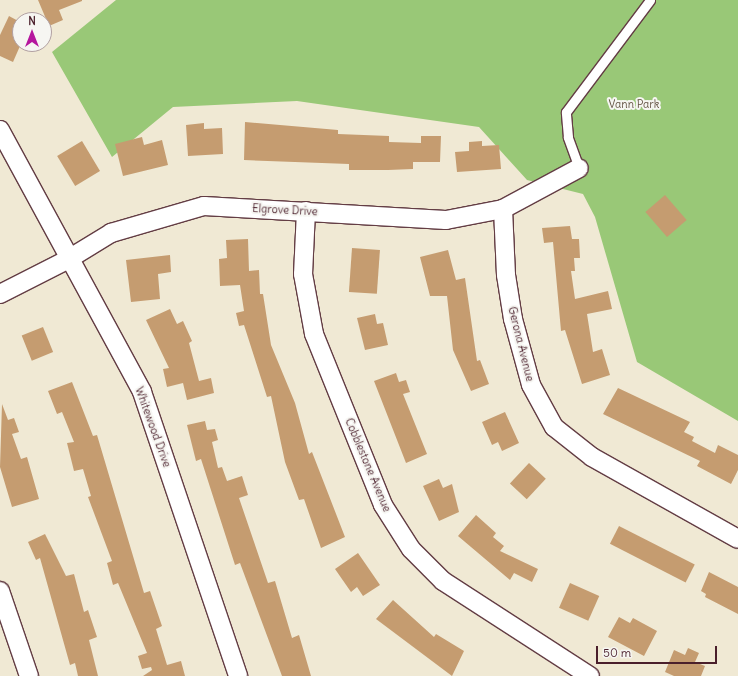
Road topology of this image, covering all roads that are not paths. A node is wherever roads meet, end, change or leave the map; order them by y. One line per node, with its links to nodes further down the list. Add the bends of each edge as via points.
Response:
1 (650, 0): 3 (lane, via 566,112 568,137)
2 (0, 130): 6 (street, Whitewood Drive)
3 (579, 168): 4 (street, Elgrove Drive)
4 (503, 209): 5 (street, Elgrove Drive, via 446,220); 8 (street, Gerona Avenue, via 506,275 513,319 531,385 554,427 592,457)
5 (306, 211): 6 (street, Elgrove Drive, via 204,206 110,233); 12 (street, Cobblestone Avenue, via 303,274 314,334 383,505 411,549 443,581)
6 (67, 260): 7 (street, Elgrove Drive); 11 (street, Whitewood Drive, via 142,392)
7 (0, 294)
8 (738, 539)
9 (0, 591): 10 (street)
10 (29, 676)
11 (238, 676)
12 (590, 676)

